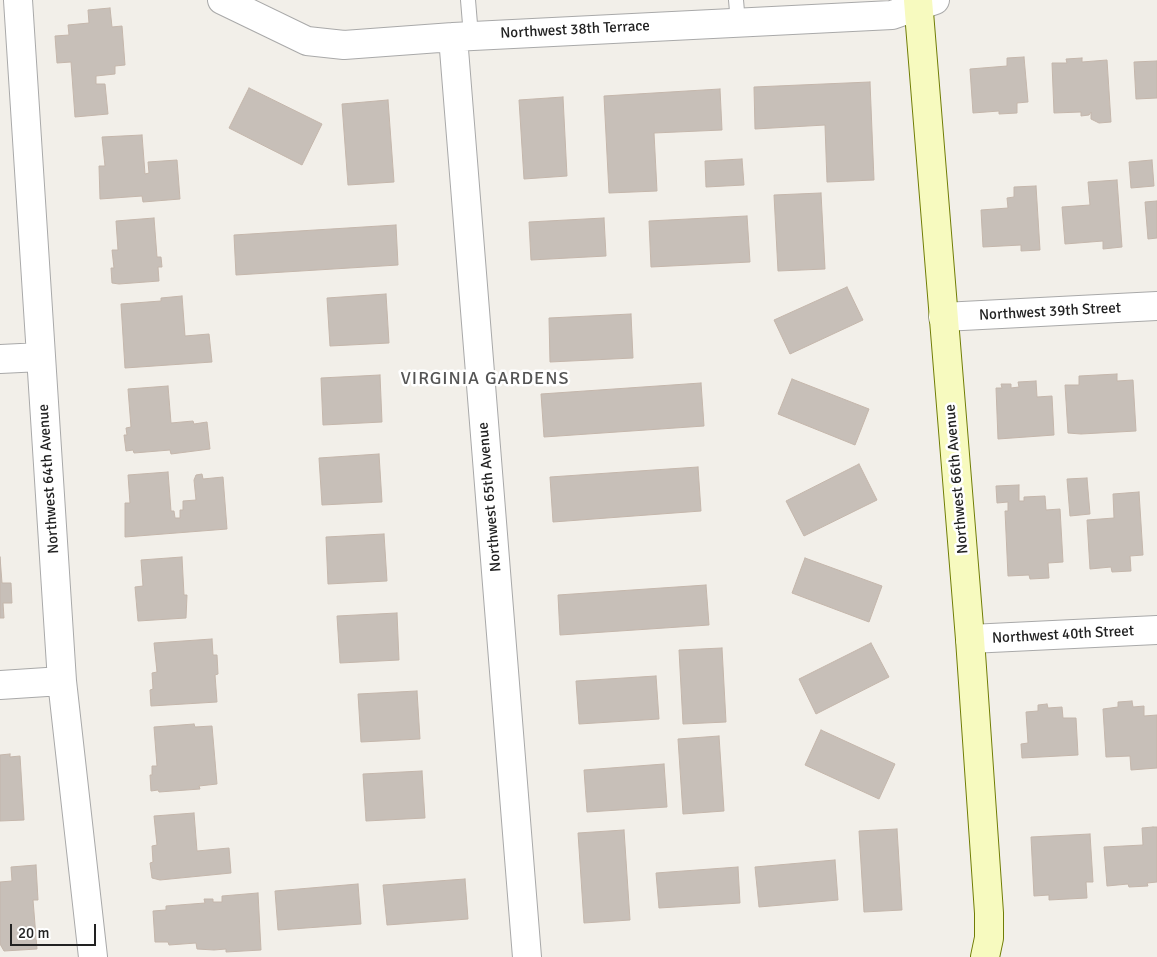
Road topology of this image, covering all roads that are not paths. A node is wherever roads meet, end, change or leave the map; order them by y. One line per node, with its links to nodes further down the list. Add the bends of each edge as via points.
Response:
1 (18, 0): 9 (street, Northwest 64th Avenue)
2 (222, 0): 6 (street, Northwest 38th Terrace, via 307,41 344,45)
3 (468, 0): 6 (lane)
4 (923, 2): 5 (street, Northwest 38th Terrace, via 892,15); 8 (street, Northwest 66th Avenue)
5 (737, 11): 6 (street, Northwest 38th Terrace)
6 (462, 36): 16 (street, Northwest 65th Avenue)
7 (1157, 306): 8 (street, Northwest 39th Street)
8 (944, 317): 12 (street, Northwest 66th Avenue)
9 (41, 357): 10 (street); 13 (street, Northwest 64th Avenue)
10 (0, 359)
11 (1157, 630): 12 (street, Northwest 40th Street)
12 (970, 640): 17 (street, Northwest 66th Avenue, via 989,912)
13 (62, 681): 14 (street); 15 (street, Northwest 64th Avenue)
14 (0, 685)
15 (93, 957)
16 (527, 957)
17 (985, 957)

